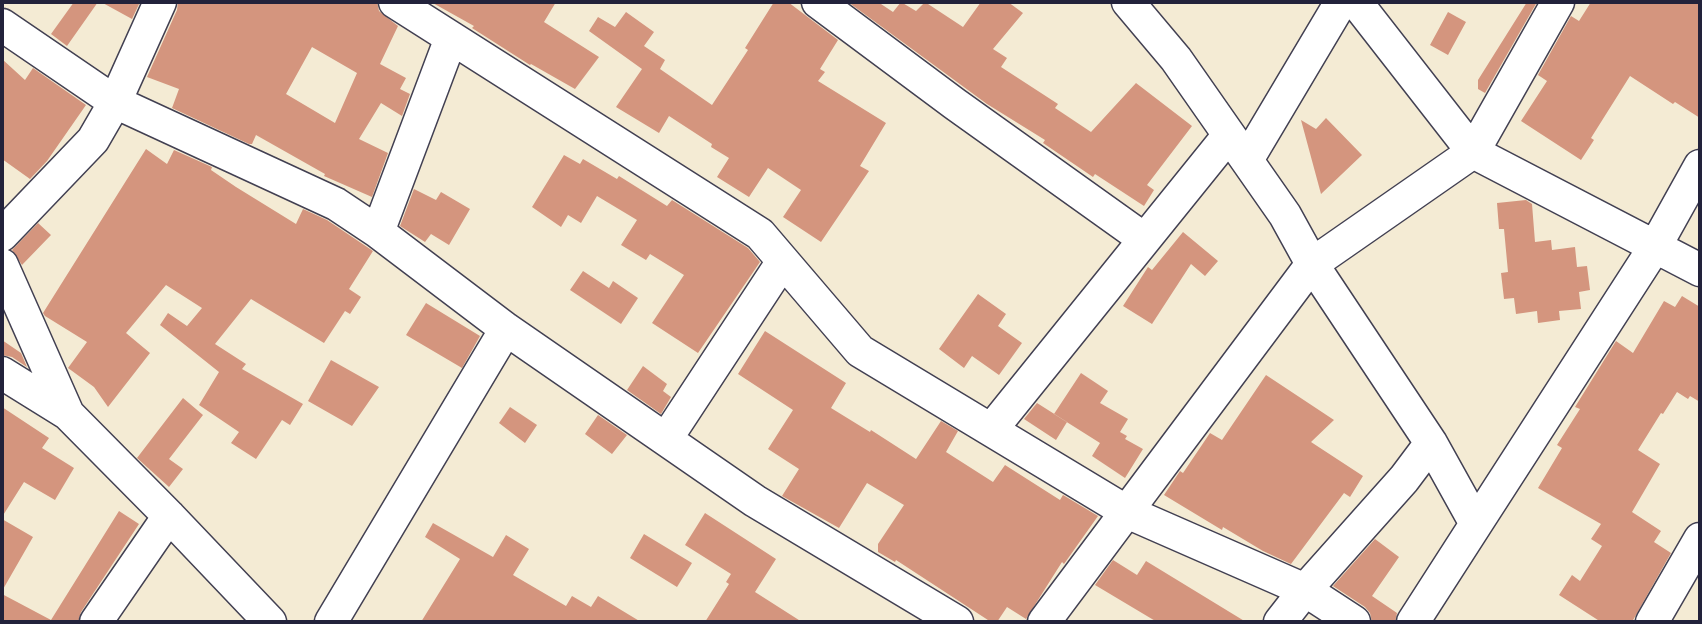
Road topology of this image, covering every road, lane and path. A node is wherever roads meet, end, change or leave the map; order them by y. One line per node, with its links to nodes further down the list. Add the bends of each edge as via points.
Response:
1 (160, 2): 10 (street)
2 (395, 2): 9 (street)
3 (1128, 2): 11 (street, via 1176,59)
4 (1341, 2): 13 (street)
5 (1356, 2): 12 (street)
6 (1558, 2): 12 (street)
7 (824, 3): 17 (street)
8 (2, 25): 10 (street)
9 (451, 38): 15 (street); 19 (street, via 760,234)
10 (115, 102): 15 (street, via 336,204); 16 (street, via 93,140)
11 (1229, 135): 13 (street); 17 (street)
12 (1473, 152): 18 (street); 20 (street)
13 (1247, 160): 20 (street)
14 (1700, 166): 18 (street)
15 (377, 232): 23 (street)
16 (2, 235)
17 (1144, 240): 26 (street)
18 (1656, 245): 22 (street); 31 (street)
19 (783, 261): 26 (street, via 860,352); 27 (street)
20 (1312, 264): 28 (street); 29 (street)
21 (2, 265): 25 (street)
22 (1700, 270)
23 (506, 329): 27 (street); 36 (street)
24 (2, 373): 25 (street)
25 (68, 414): 30 (street)
26 (991, 430): 29 (street)
27 (666, 439): 37 (street, via 755,501)
28 (1430, 443): 31 (street); 33 (street, via 1404,479)
29 (1127, 512): 33 (street); 38 (street)
30 (169, 516): 34 (street); 35 (street)
31 (1476, 524): 41 (street)
32 (1700, 539): 42 (street)
33 (1305, 590): 39 (street); 40 (street)
34 (96, 622)
35 (270, 622)
36 (331, 622)
37 (957, 622)
38 (1044, 622)
39 (1280, 622)
40 (1354, 622)
41 (1413, 622)
42 (1652, 622)

